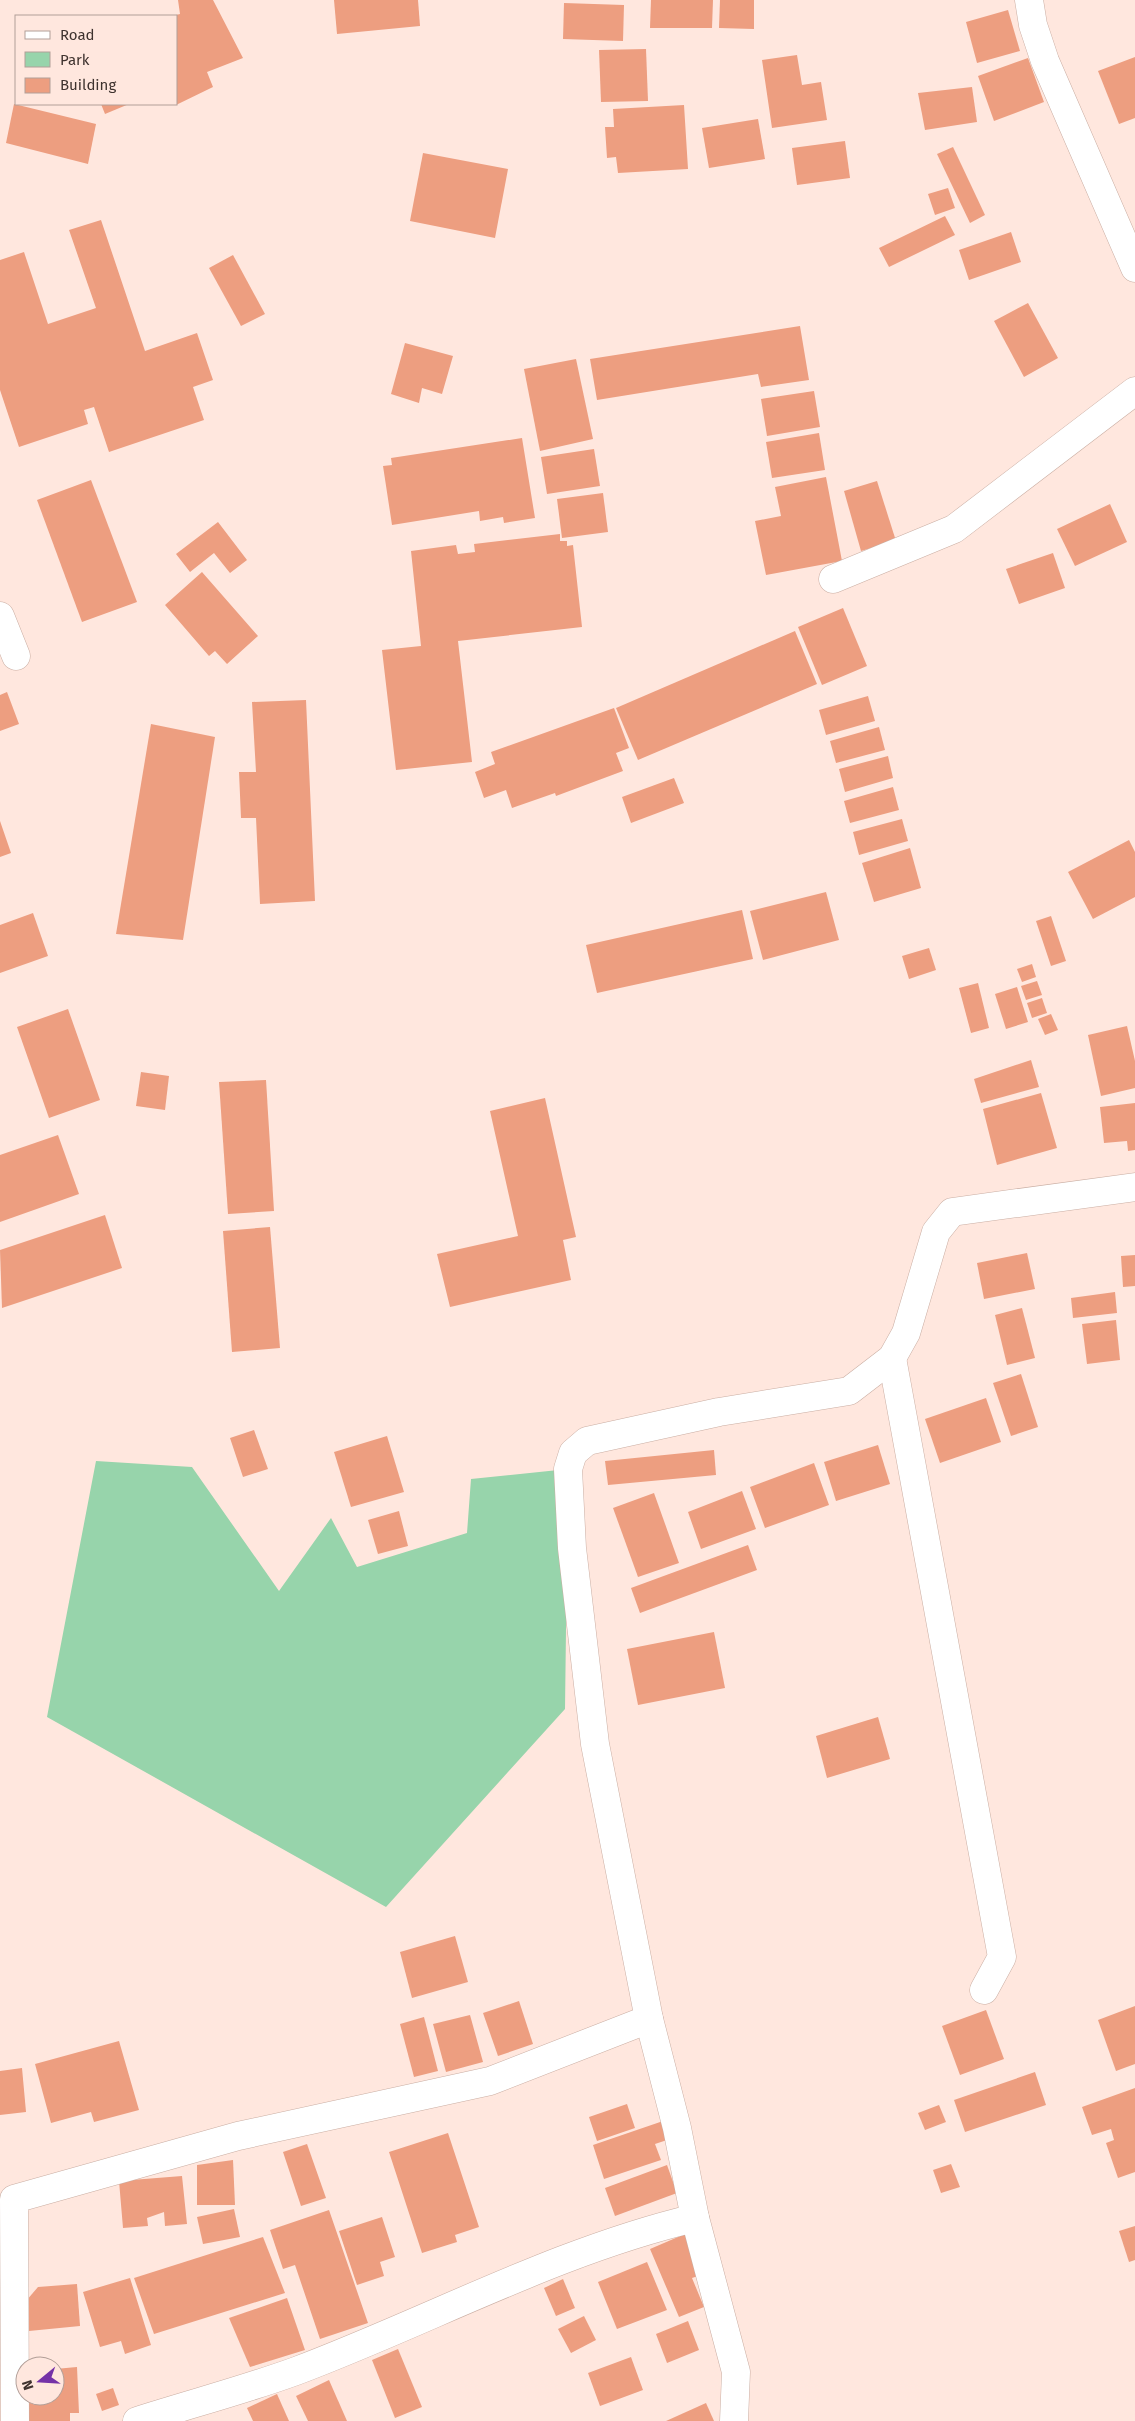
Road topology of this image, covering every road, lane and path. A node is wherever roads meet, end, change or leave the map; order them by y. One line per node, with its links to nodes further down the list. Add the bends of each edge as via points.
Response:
1 (1029, 0): 2 (street, via 1044,61)
2 (1135, 268)
3 (1135, 391): 4 (street, via 954,529)
4 (833, 579)
5 (0, 616): 6 (street)
6 (16, 656)
7 (1135, 1187): 8 (street, via 952,1212 936,1232 906,1333)
8 (892, 1358): 9 (street, via 1002,1958); 10 (street, via 849,1391 719,1412 587,1441 573,1453 568,1469 572,1548 595,1744)
9 (984, 1990)
10 (649, 2019): 11 (street, via 677,2128); 12 (street, via 490,2081 238,2136 14,2200)
11 (695, 2218): 13 (street, via 649,2229 549,2266 296,2371); 14 (street, via 736,2372)
12 (15, 2421)
13 (137, 2421)
14 (734, 2421)

